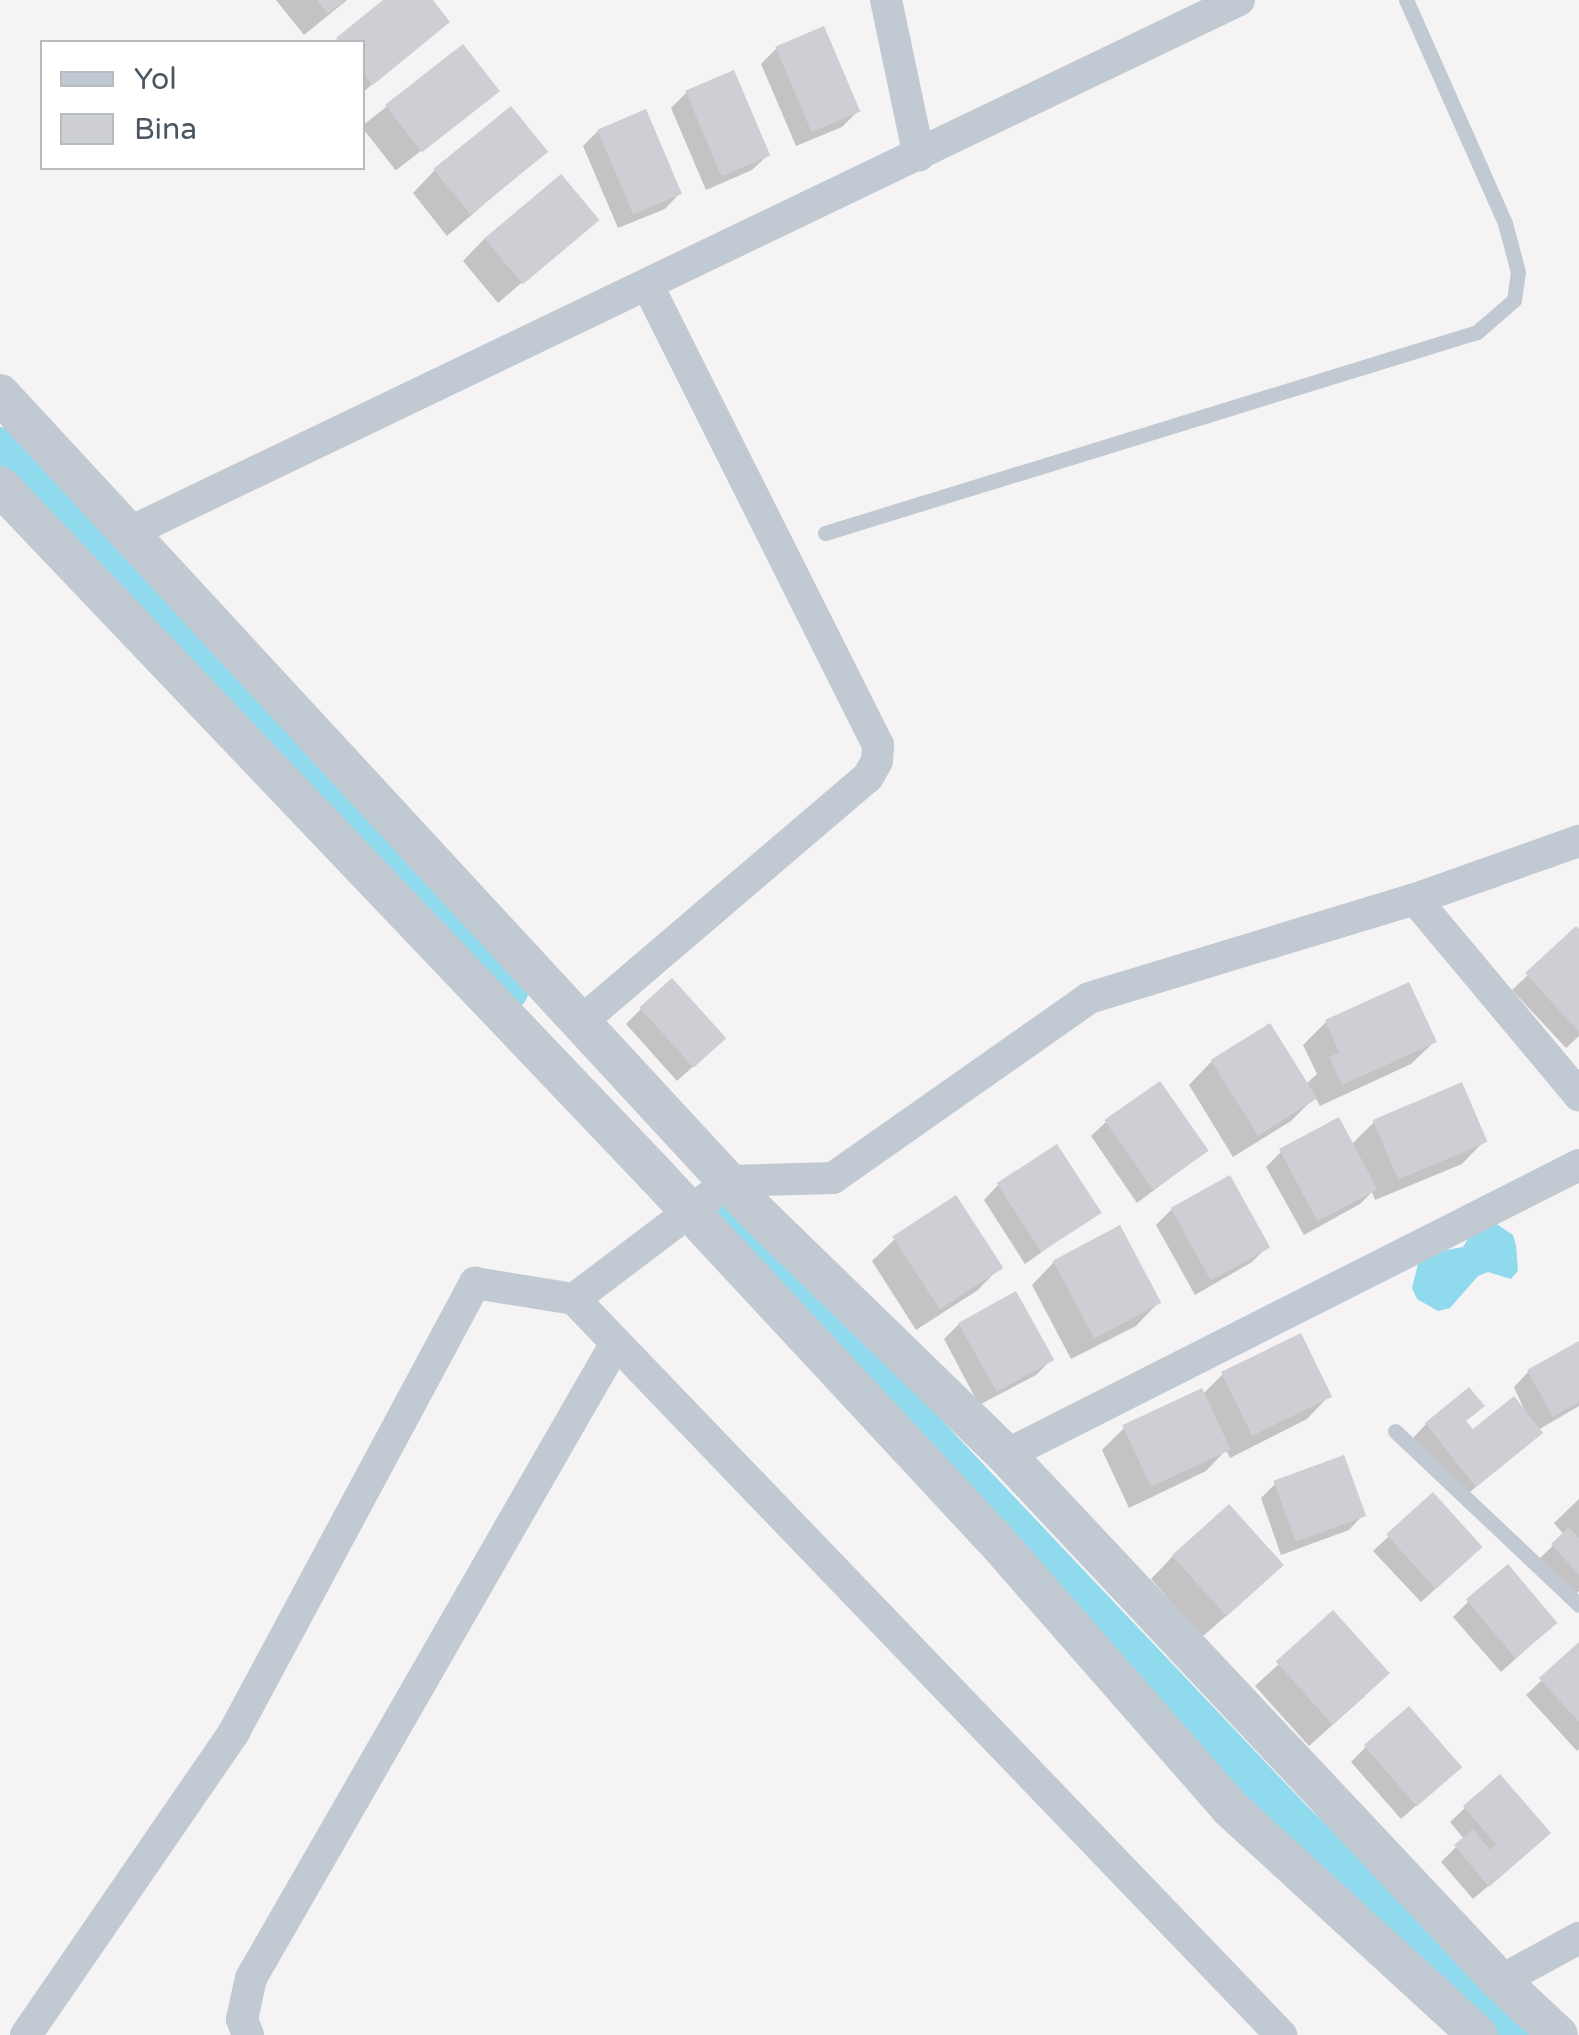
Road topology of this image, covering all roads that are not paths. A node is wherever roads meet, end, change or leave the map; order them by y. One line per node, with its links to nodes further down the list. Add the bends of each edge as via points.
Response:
1 (886, 0): 4 (street)
2 (1239, 0): 4 (street)
3 (1406, 0): 9 (lane, via 1505,223 1518,272 1514,300 1476,332)
4 (919, 156): 5 (street)
5 (648, 286): 8 (street); 12 (street, via 878,745 877,761 868,777)
6 (0, 394): 8 (street)
7 (0, 486): 16 (street)
8 (130, 532): 12 (street)
9 (825, 533)
10 (1579, 841): 11 (street)
11 (1415, 898): 13 (street); 15 (street, via 1089,998 833,1178)
12 (582, 1021): 15 (street)
13 (1579, 1095)
14 (1579, 1166): 20 (street)
15 (730, 1180): 16 (street); 20 (street)
16 (688, 1212): 17 (street); 27 (street, via 993,1538 1230,1808)
17 (574, 1298): 18 (street); 24 (street, via 476,1283 234,1732)
18 (616, 1342): 25 (street, via 251,1978 242,2019); 26 (street)
19 (1396, 1430): 21 (lane)
20 (1006, 1455): 23 (street)
21 (1579, 1605)
22 (1579, 1938): 23 (street)
23 (1500, 1981): 28 (street)
24 (26, 2035)
25 (248, 2035)
26 (1281, 2035)
27 (1478, 2035)
28 (1558, 2035)

